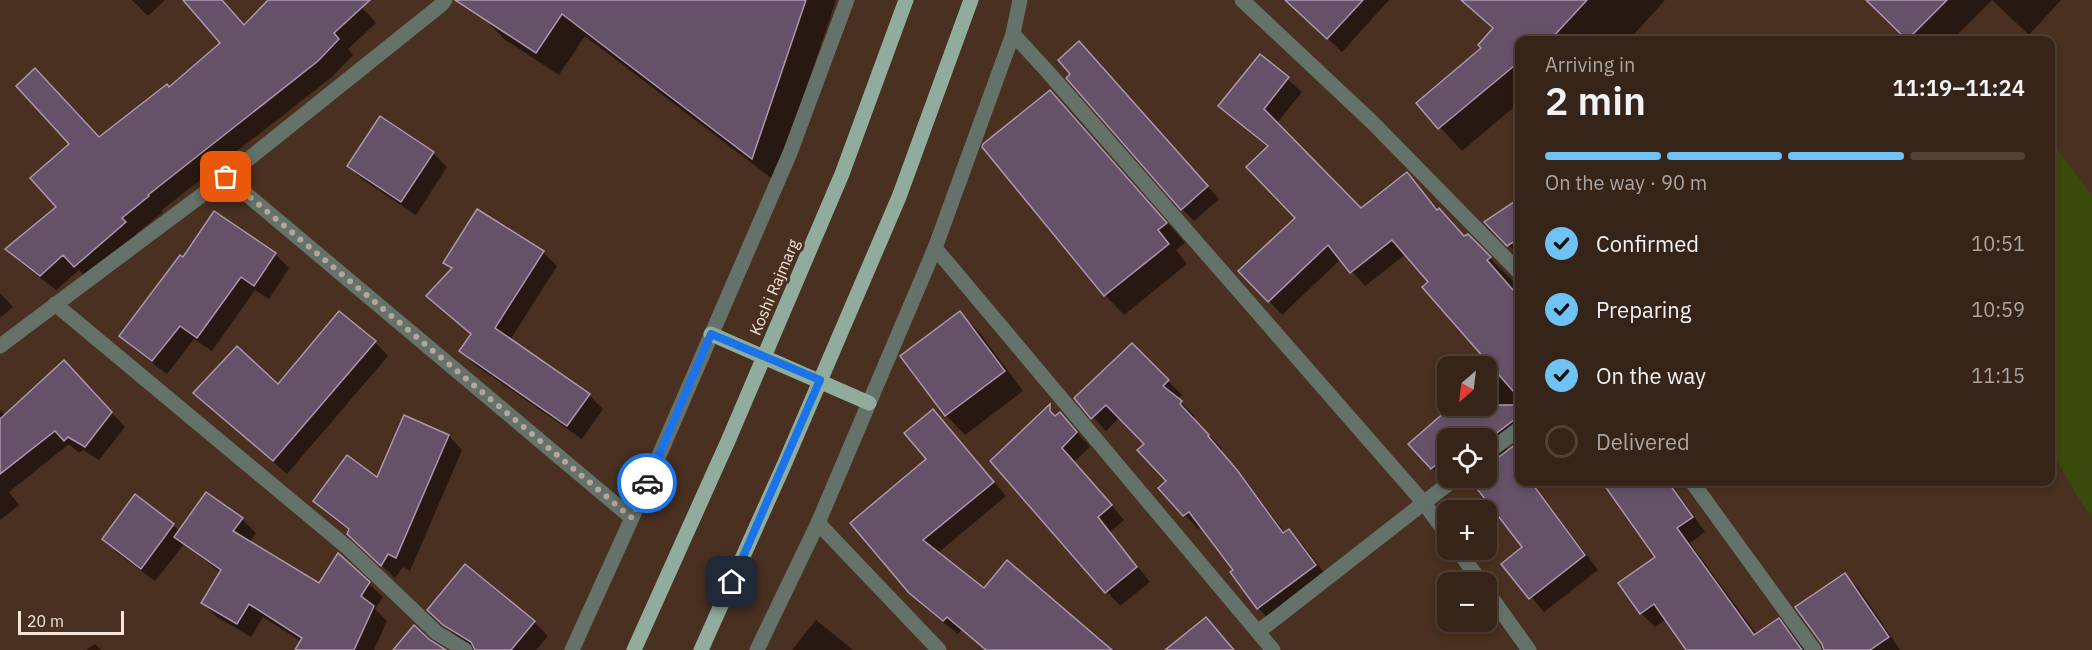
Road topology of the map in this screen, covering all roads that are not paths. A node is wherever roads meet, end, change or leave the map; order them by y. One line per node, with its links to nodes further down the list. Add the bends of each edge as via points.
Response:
1 (445, 0): 8 (street)
2 (847, 0): 12 (street, via 790,153)
3 (906, 0): 14 (main road, Koshi Rajmarg, via 842,174)
4 (971, 0): 15 (main road, via 899,196)
5 (1020, 0): 7 (street)
6 (1242, 0): 10 (street, via 1372,122)
7 (1012, 34): 9 (street); 21 (street)
8 (226, 177): 11 (street); 22 (street)
9 (935, 248): 16 (street); 26 (street)
10 (1515, 268)
11 (55, 304): 13 (street); 27 (street, via 348,548 437,633)
12 (711, 334): 14 (main road); 22 (street)
13 (2, 339)
14 (764, 356): 15 (main road); 29 (main road, Koshi Rajmarg)
15 (820, 380): 16 (main road); 30 (main road)
16 (869, 403): 24 (street)
17 (1515, 432): 18 (street)
18 (1497, 446)
19 (1695, 486): 35 (street)
20 (1443, 488): 21 (street)
21 (1424, 503): 23 (street); 26 (street)
22 (632, 518): 28 (street)
23 (1437, 521)
24 (818, 524): 31 (street); 32 (street)
25 (1497, 605): 34 (street)
26 (1258, 632): 33 (street)
27 (465, 650)
28 (572, 650)
29 (634, 650)
30 (701, 650)
31 (757, 650)
32 (939, 650)
33 (1273, 650)
34 (1529, 650)
35 (1814, 650)

